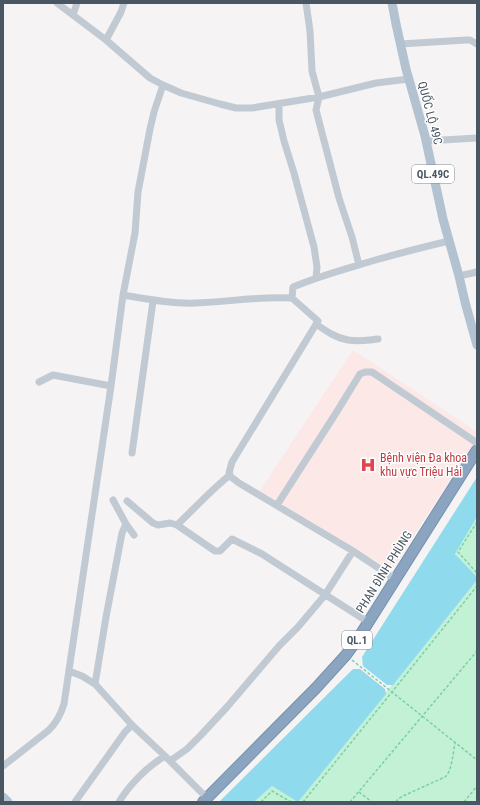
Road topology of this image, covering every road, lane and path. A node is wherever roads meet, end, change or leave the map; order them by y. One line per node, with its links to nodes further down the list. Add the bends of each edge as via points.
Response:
1 (56, 3): 6 (street)
2 (77, 3): 6 (street)
3 (124, 3): 7 (street)
4 (306, 3): 12 (street, via 312,71)
5 (392, 3): 8 (main road, QUỐC LỘ 49C / QL.49C)
6 (73, 15): 7 (street)
7 (106, 40): 11 (street, via 150,78)
8 (400, 44): 9 (street, via 466,40); 10 (main road, QUỐC LỘ 49C / QL.49C)
9 (477, 44)
10 (408, 79): 12 (street, via 376,83); 15 (main road, QUỐC LỘ 49C / QL.49C)
11 (162, 85): 13 (street, via 236,108); 21 (street, via 148,137 138,192 134,242)
12 (319, 97): 13 (street); 17 (street, via 316,110)
13 (279, 104): 20 (street, via 279,120 284,141 314,247)
14 (477, 138): 15 (street)
15 (426, 141): 16 (main road, QUỐC LỘ 49C / QL.49C)
16 (449, 241): 17 (street); 19 (main road, QUỐC LỘ 49C / QL.49C)
17 (359, 265): 20 (street)
18 (477, 272): 19 (street)
19 (459, 276): 26 (main road, QUỐC LỘ 49C / QL.49C)
20 (316, 278): 22 (street, via 293,287)
21 (123, 296): 23 (street); 28 (street)
22 (292, 298): 23 (street, via 184,304); 24 (street, via 318,321)
23 (154, 300): 31 (street)
24 (316, 324): 25 (street, via 340,338); 32 (street, via 232,462)
25 (378, 339)
26 (477, 345)
27 (39, 382): 28 (street, via 53,376)
28 (111, 386): 48 (street)
29 (477, 443): 35 (street, via 372,372 365,372 360,374)
30 (477, 450): 42 (highway, PHAN ĐÌNH PHÙNG / QL.1)
31 (132, 453)
32 (230, 475): 35 (street); 38 (street)
33 (113, 500): 37 (street)
34 (127, 501): 38 (street, via 155,525)
35 (277, 505): 40 (street)
36 (477, 522): 41 (path, via 458,552)
37 (126, 524): 39 (street); 49 (street, via 122,533)
38 (177, 525): 44 (street, via 217,552 232,539 262,554)
39 (134, 535)
40 (353, 551): 42 (street); 44 (street)
41 (477, 573)
42 (395, 579): 45 (highway, PHAN ĐÌNH PHÙNG / QL.1)
43 (477, 586): 50 (path)
44 (325, 595): 45 (street); 54 (street, via 201,735 187,749)
45 (368, 622): 47 (highway, PHAN ĐÌNH PHÙNG / QL.1)
46 (477, 651): 51 (path)
47 (346, 655): 50 (path); 60 (highway, PHAN ĐÌNH PHÙNG / QL.1)
48 (69, 671): 49 (street); 56 (street, via 64,704 55,723)
49 (95, 684): 52 (street)
50 (392, 692): 51 (path); 66 (path)
51 (422, 716): 53 (path); 58 (path)
52 (132, 725): 54 (street); 62 (street, via 124,732)
53 (455, 743): 55 (path); 69 (path, via 448,775 403,796)
54 (167, 758): 60 (street); 63 (street, via 156,761)
55 (477, 760)
56 (3, 766)
57 (477, 786): 70 (path)
58 (359, 792): 67 (path); 68 (path)
59 (3, 797): 61 (main road)
60 (205, 800)
61 (8, 802)
62 (75, 802)
63 (119, 802)
64 (261, 802): 65 (path, via 272,791)
65 (291, 802)
66 (303, 802)
67 (350, 802)
68 (372, 802)
69 (396, 802)
70 (464, 802)

